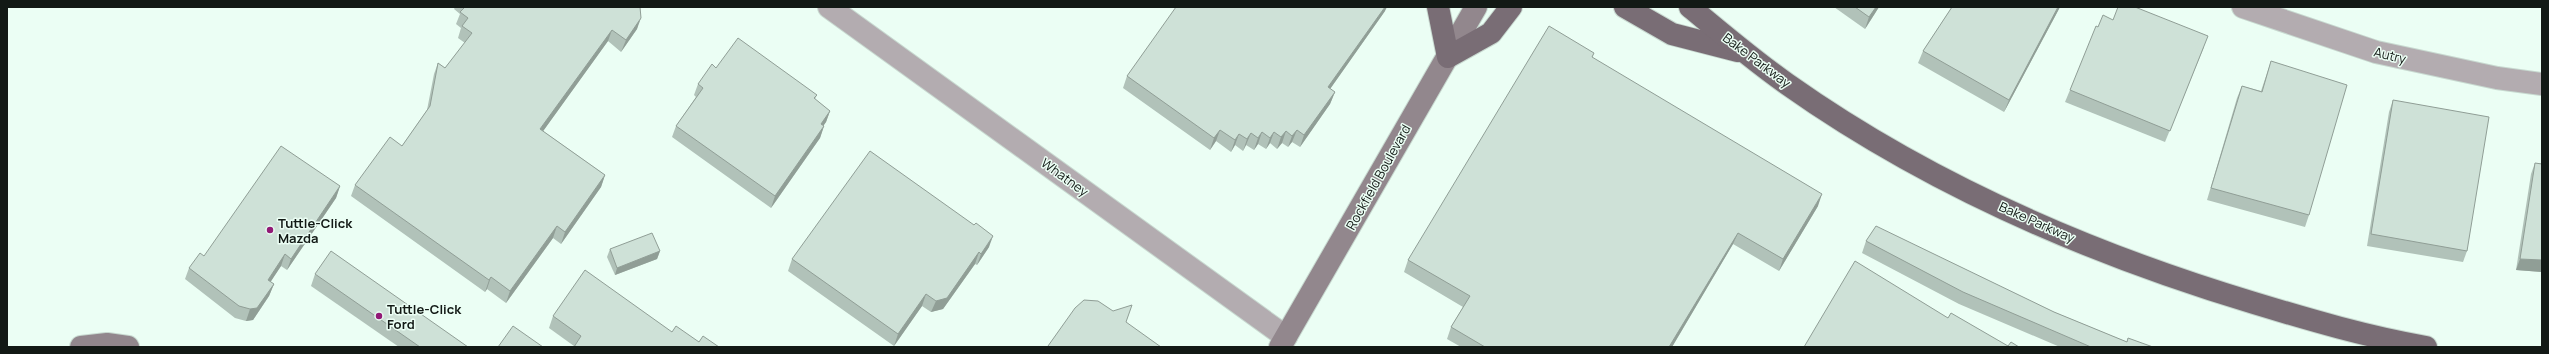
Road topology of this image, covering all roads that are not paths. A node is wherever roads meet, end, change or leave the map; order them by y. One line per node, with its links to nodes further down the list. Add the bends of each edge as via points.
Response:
1 (829, 7): 11 (street, Whatney)
2 (1438, 7): 9 (main road)
3 (1476, 7): 9 (main road, Rockfield Boulevard)
4 (1511, 7): 9 (main road, via 1491,33)
5 (1626, 7): 8 (main road, via 1672,34)
6 (1690, 7): 8 (main road, Bake Parkway)
7 (2243, 7): 10 (street, Autry, via 2376,52 2497,78)
8 (1745, 53): 14 (main road, Bake Parkway, via 1787,84 1910,161 1990,201 2086,244 2184,282 2297,316)
9 (1448, 57): 11 (main road, Rockfield Boulevard)
10 (2542, 84)
11 (1289, 344)
12 (81, 347): 13 (main road, via 107,344)
13 (128, 347)
14 (2426, 347)

